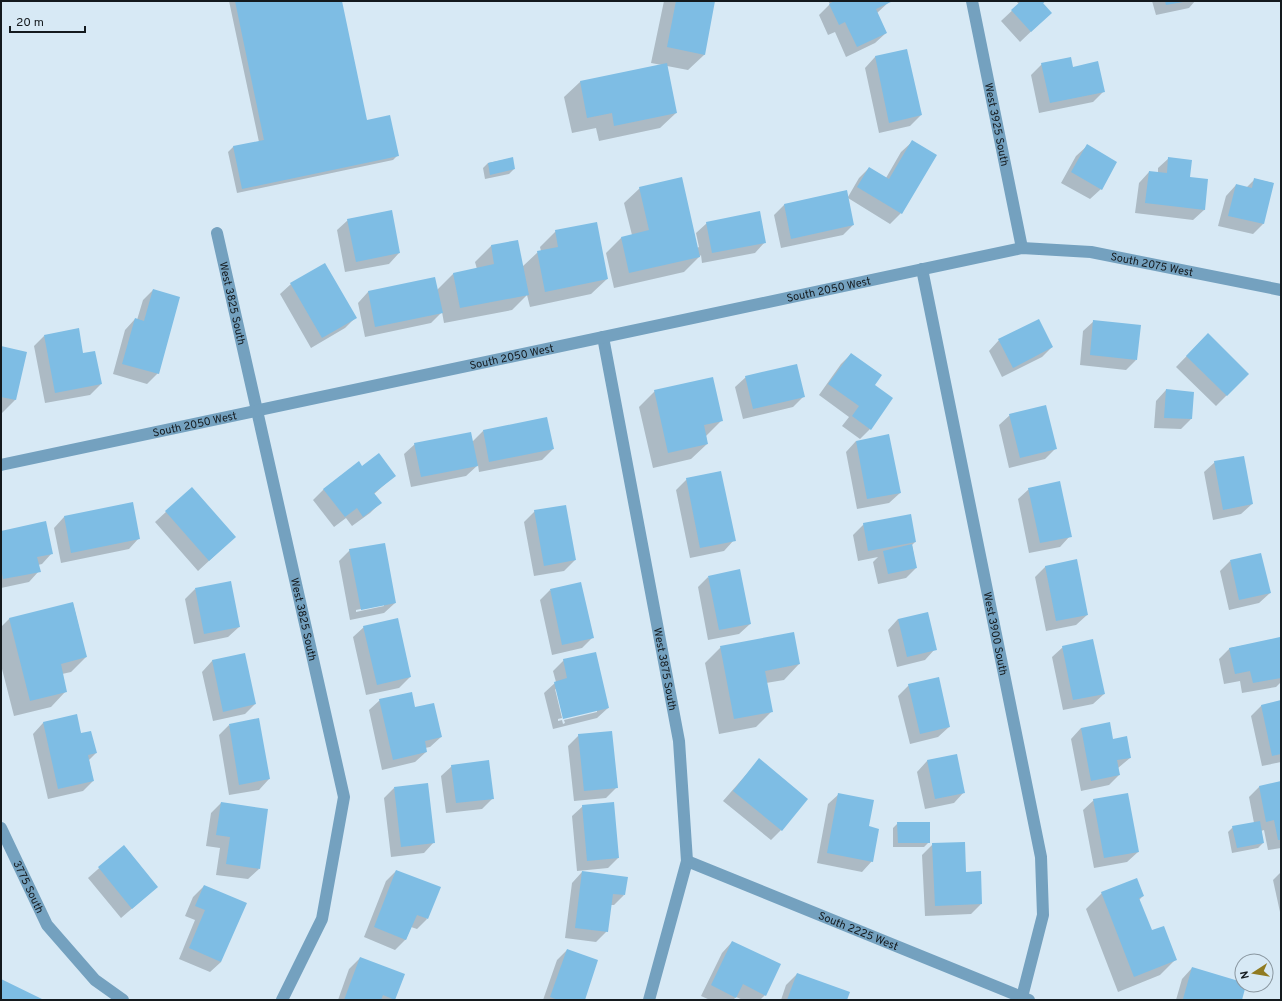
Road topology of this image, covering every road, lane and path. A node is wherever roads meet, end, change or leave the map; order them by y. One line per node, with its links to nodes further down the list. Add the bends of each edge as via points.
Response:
1 (972, 1): 3 (street, West 3925 South)
2 (217, 233): 7 (street, West 3825 South)
3 (1022, 248): 4 (street, South 2050 West); 5 (street, South 2075 West, via 1091,252)
4 (922, 269): 6 (street, South 2050 West); 11 (street, West 3900 South, via 1041,857 1043,916)
5 (1281, 290)
6 (602, 337): 7 (street, South 2050 West); 10 (street, West 3875 South, via 679,741)
7 (257, 411): 8 (street, South 2050 West); 13 (street, West 3825 South, via 344,797 322,919)
8 (1, 465)
9 (1, 828): 12 (street, 3775 South, via 47,925 95,980)
10 (687, 861): 11 (street, South 2225 West); 14 (street, West 3875 South)
11 (1026, 999)
12 (123, 1000)
13 (282, 1000)
14 (649, 1000)

